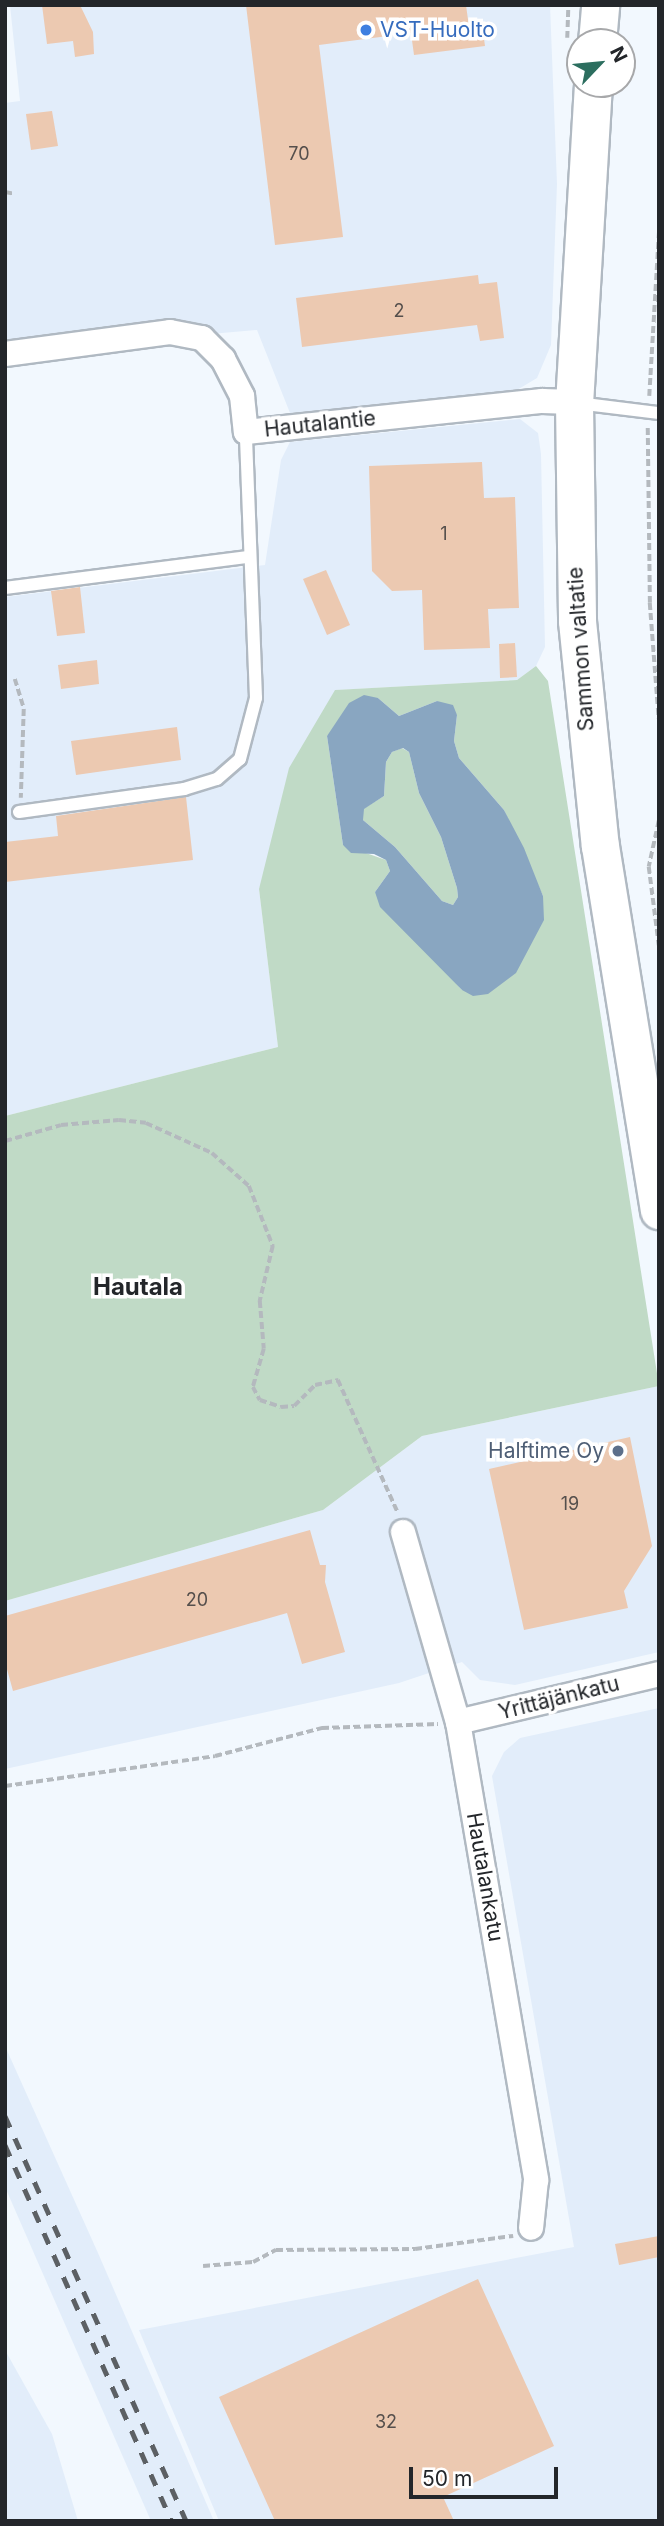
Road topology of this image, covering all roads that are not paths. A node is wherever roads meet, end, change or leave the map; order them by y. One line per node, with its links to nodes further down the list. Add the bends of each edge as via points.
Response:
1 (600, 5): 2 (main road)
2 (588, 28)
3 (592, 98): 5 (main road, Sammon valtatie)
4 (5, 354): 7 (street, Hautalantie, via 170,332 202,338 223,359 242,396)
5 (574, 402): 6 (lane); 7 (street, Hautalantie, via 542,401); 11 (main road, Sammon valtatie, via 576,621 586,727 600,846)
6 (654, 412)
7 (246, 432): 8 (lane)
8 (248, 557): 9 (lane); 10 (lane, via 256,698 240,758 217,779 184,789)
9 (5, 588)
10 (19, 812)
11 (659, 1210)
12 (403, 1532): 14 (street, Hautalankatu)
13 (659, 1674): 14 (street, Yrittäjänkatu)
14 (458, 1722): 15 (street, Hautalankatu, via 536,2180)
15 (531, 2228)

